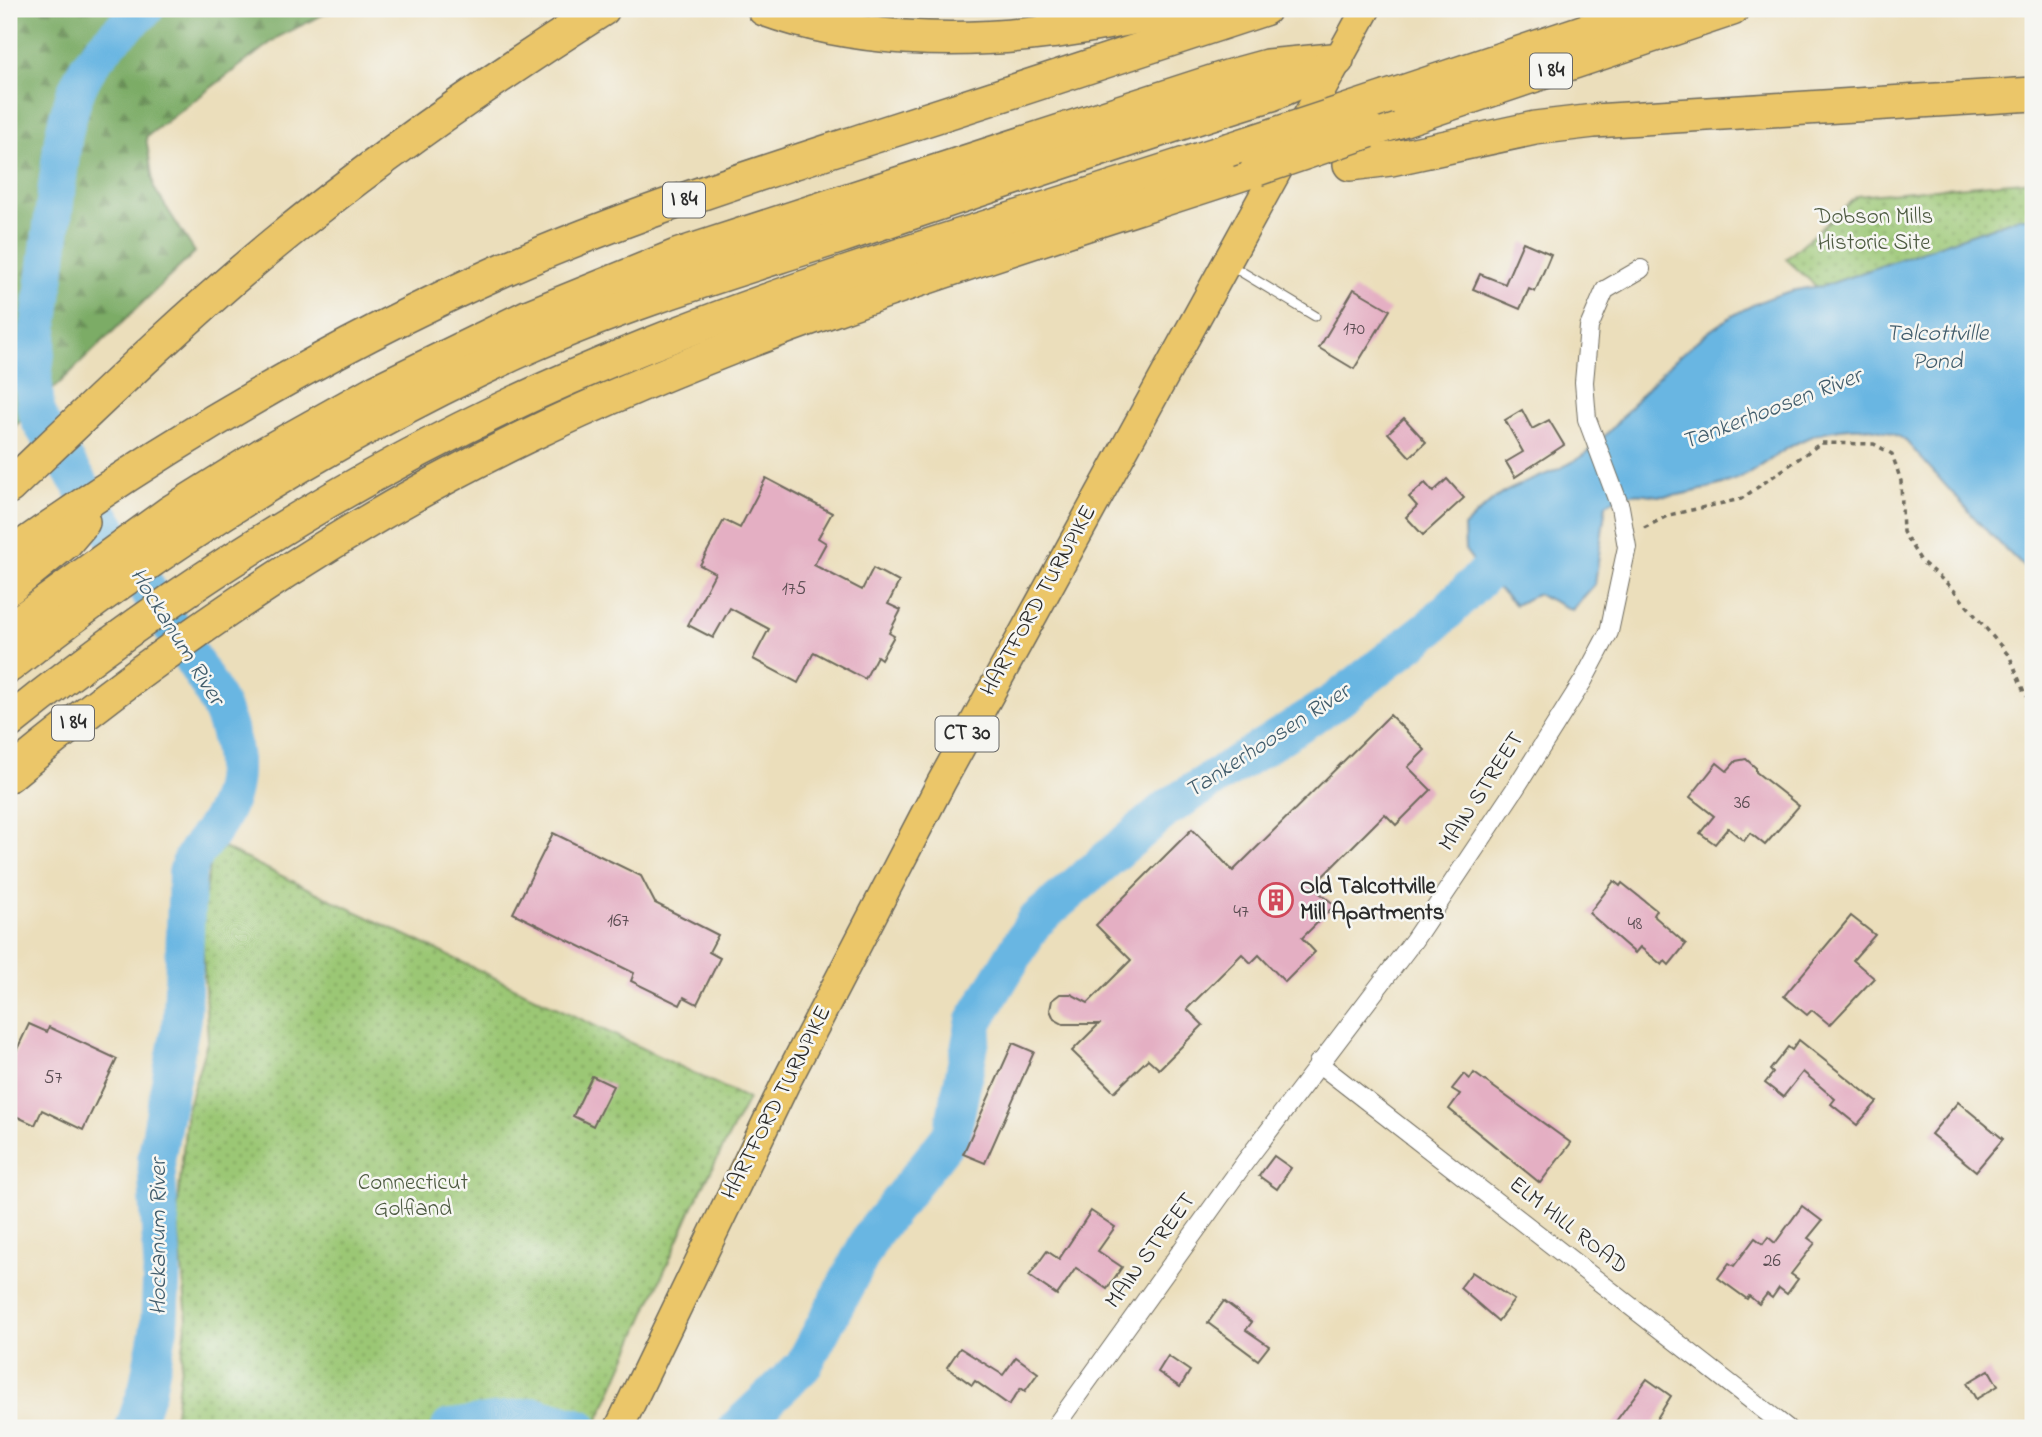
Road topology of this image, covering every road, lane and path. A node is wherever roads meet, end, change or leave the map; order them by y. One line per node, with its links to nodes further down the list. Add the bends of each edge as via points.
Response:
1 (603, 9): 14 (highway, via 489,83 272,246)
2 (764, 9): 3 (highway, via 851,31 964,37 1046,32)
3 (1191, 9)
4 (1264, 9): 15 (highway, I 84, via 757,176 549,250 348,346 138,468 100,492)
5 (1366, 9): 8 (main road, HARTFORD TURNPIKE / CT 30)
6 (1651, 9): 23 (highway, bridge, via 817,284 644,346 531,395 293,522 117,640)
7 (1732, 9): 10 (highway, I 84, bridge)
8 (1337, 60): 11 (main road, HARTFORD TURNPIKE / CT 30); 19 (highway, via 1287,63 1227,77 648,267 527,317 285,442)
9 (2033, 94): 10 (highway, bridge, via 1594,121 1535,128 1391,159)
10 (1257, 169): 24 (highway, I 84, via 801,321 573,415 423,490 340,538 139,673)
11 (1226, 262): 13 (lane); 26 (main road, HARTFORD TURNPIKE / CT 30, via 935,794 786,1082)
12 (1641, 270): 16 (street, MAIN STREET, via 1605,290 1589,327 1584,382 1587,419 1620,507)
13 (1315, 316)
14 (10, 486)
15 (49, 542): 17 (highway, I 84); 18 (highway)
16 (1627, 547): 22 (path, via 1641,540 1644,525 1741,499 1821,443 1874,444 1892,454 1901,481 1903,532 1921,561 1952,588 2010,656); 25 (street, MAIN STREET, via 1609,632 1583,681 1414,940)
17 (9, 556)
18 (9, 589)
19 (83, 591): 20 (highway); 21 (highway)
20 (9, 629)
21 (9, 666)
22 (2033, 704)
23 (9, 722)
24 (9, 775)
25 (1318, 1063): 27 (street, MAIN STREET); 28 (street, ELM HILL ROAD)
26 (620, 1425)
27 (1054, 1428)
28 (1787, 1428)

